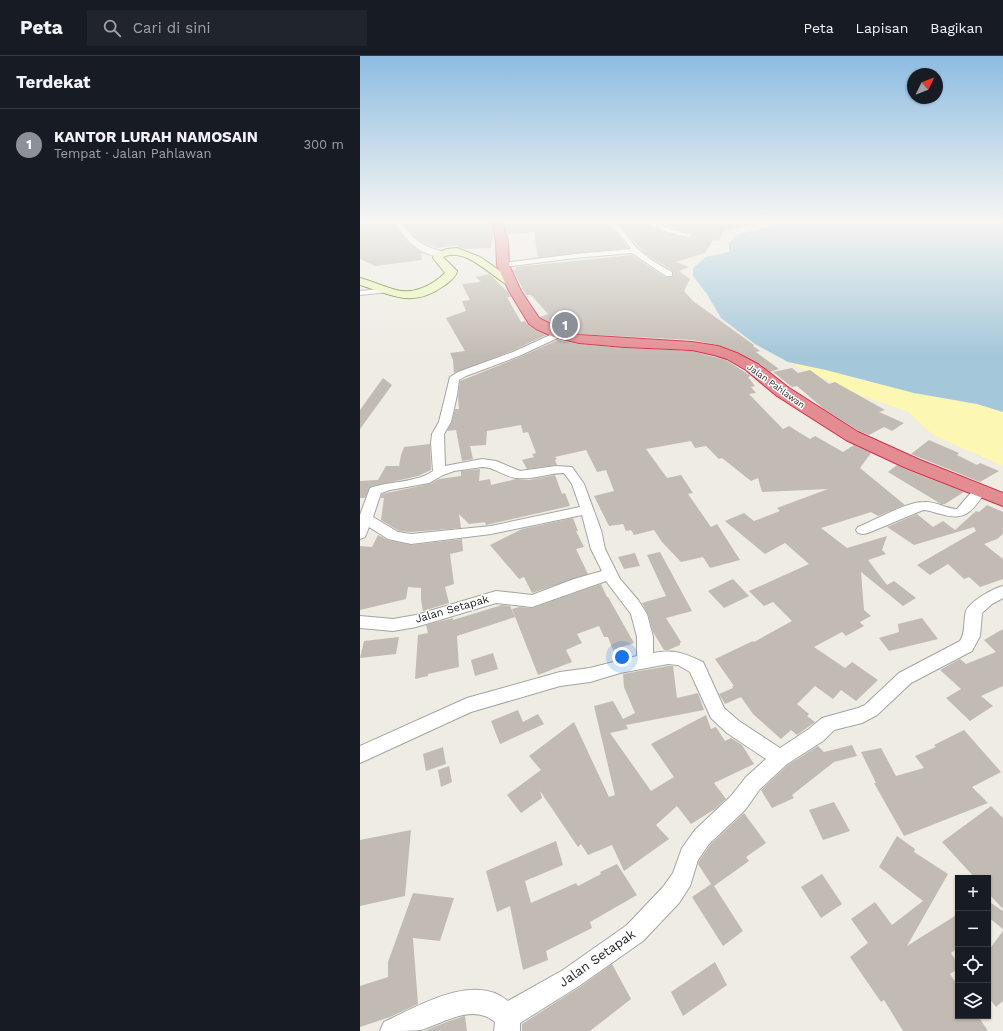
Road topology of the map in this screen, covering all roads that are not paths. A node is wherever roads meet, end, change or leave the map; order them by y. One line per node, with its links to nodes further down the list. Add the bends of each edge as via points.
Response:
1 (446, 266): 9 (street, via 451,271 448,277 424,291 396,294)
2 (485, 266): 8 (street)
3 (503, 266): 4 (street); 8 (highway, Jalan Pahlawan)
4 (507, 266)
5 (655, 266): 6 (street)
6 (669, 274)
7 (360, 281): 9 (street)
8 (510, 282): 11 (highway, Jalan Pahlawan, via 534,321)
9 (386, 290): 10 (street)
10 (360, 293)
11 (559, 334): 12 (street, via 454,378 445,422 438,434); 13 (highway, Jalan Pahlawan, via 578,340 692,346 718,351 752,367 783,392 852,436)
12 (439, 472): 15 (street, via 484,463 499,466 514,475 568,470 578,484); 16 (street, via 431,478 386,486 375,491)
13 (980, 491): 14 (highway, Jalan Pahlawan); 17 (street, via 962,513 951,514 923,505)
14 (1003, 500)
15 (587, 510): 16 (street, via 491,530 411,539 403,539 385,532); 19 (street, via 598,549)
16 (363, 519): 18 (street)
17 (863, 530)
18 (360, 534)
19 (611, 574): 21 (street, Jalan Setapak, via 531,601 496,596 416,621 393,625); 22 (street, via 613,581 639,614 645,637)
20 (1003, 591): 24 (street, Jalan Setapak, via 974,611 972,636 966,646 905,678 871,710 828,724)
21 (360, 622)
22 (645, 662): 23 (street, via 560,679 467,706); 24 (street, via 668,657 681,659 697,667 717,713 733,727)
23 (360, 756)
24 (780, 758): 25 (street, Jalan Setapak, via 702,838 689,855 682,878 671,895 635,933)
25 (507, 1024): 26 (street, Jalan Setapak, via 491,1004 467,1002 443,1008)
26 (393, 1031)

